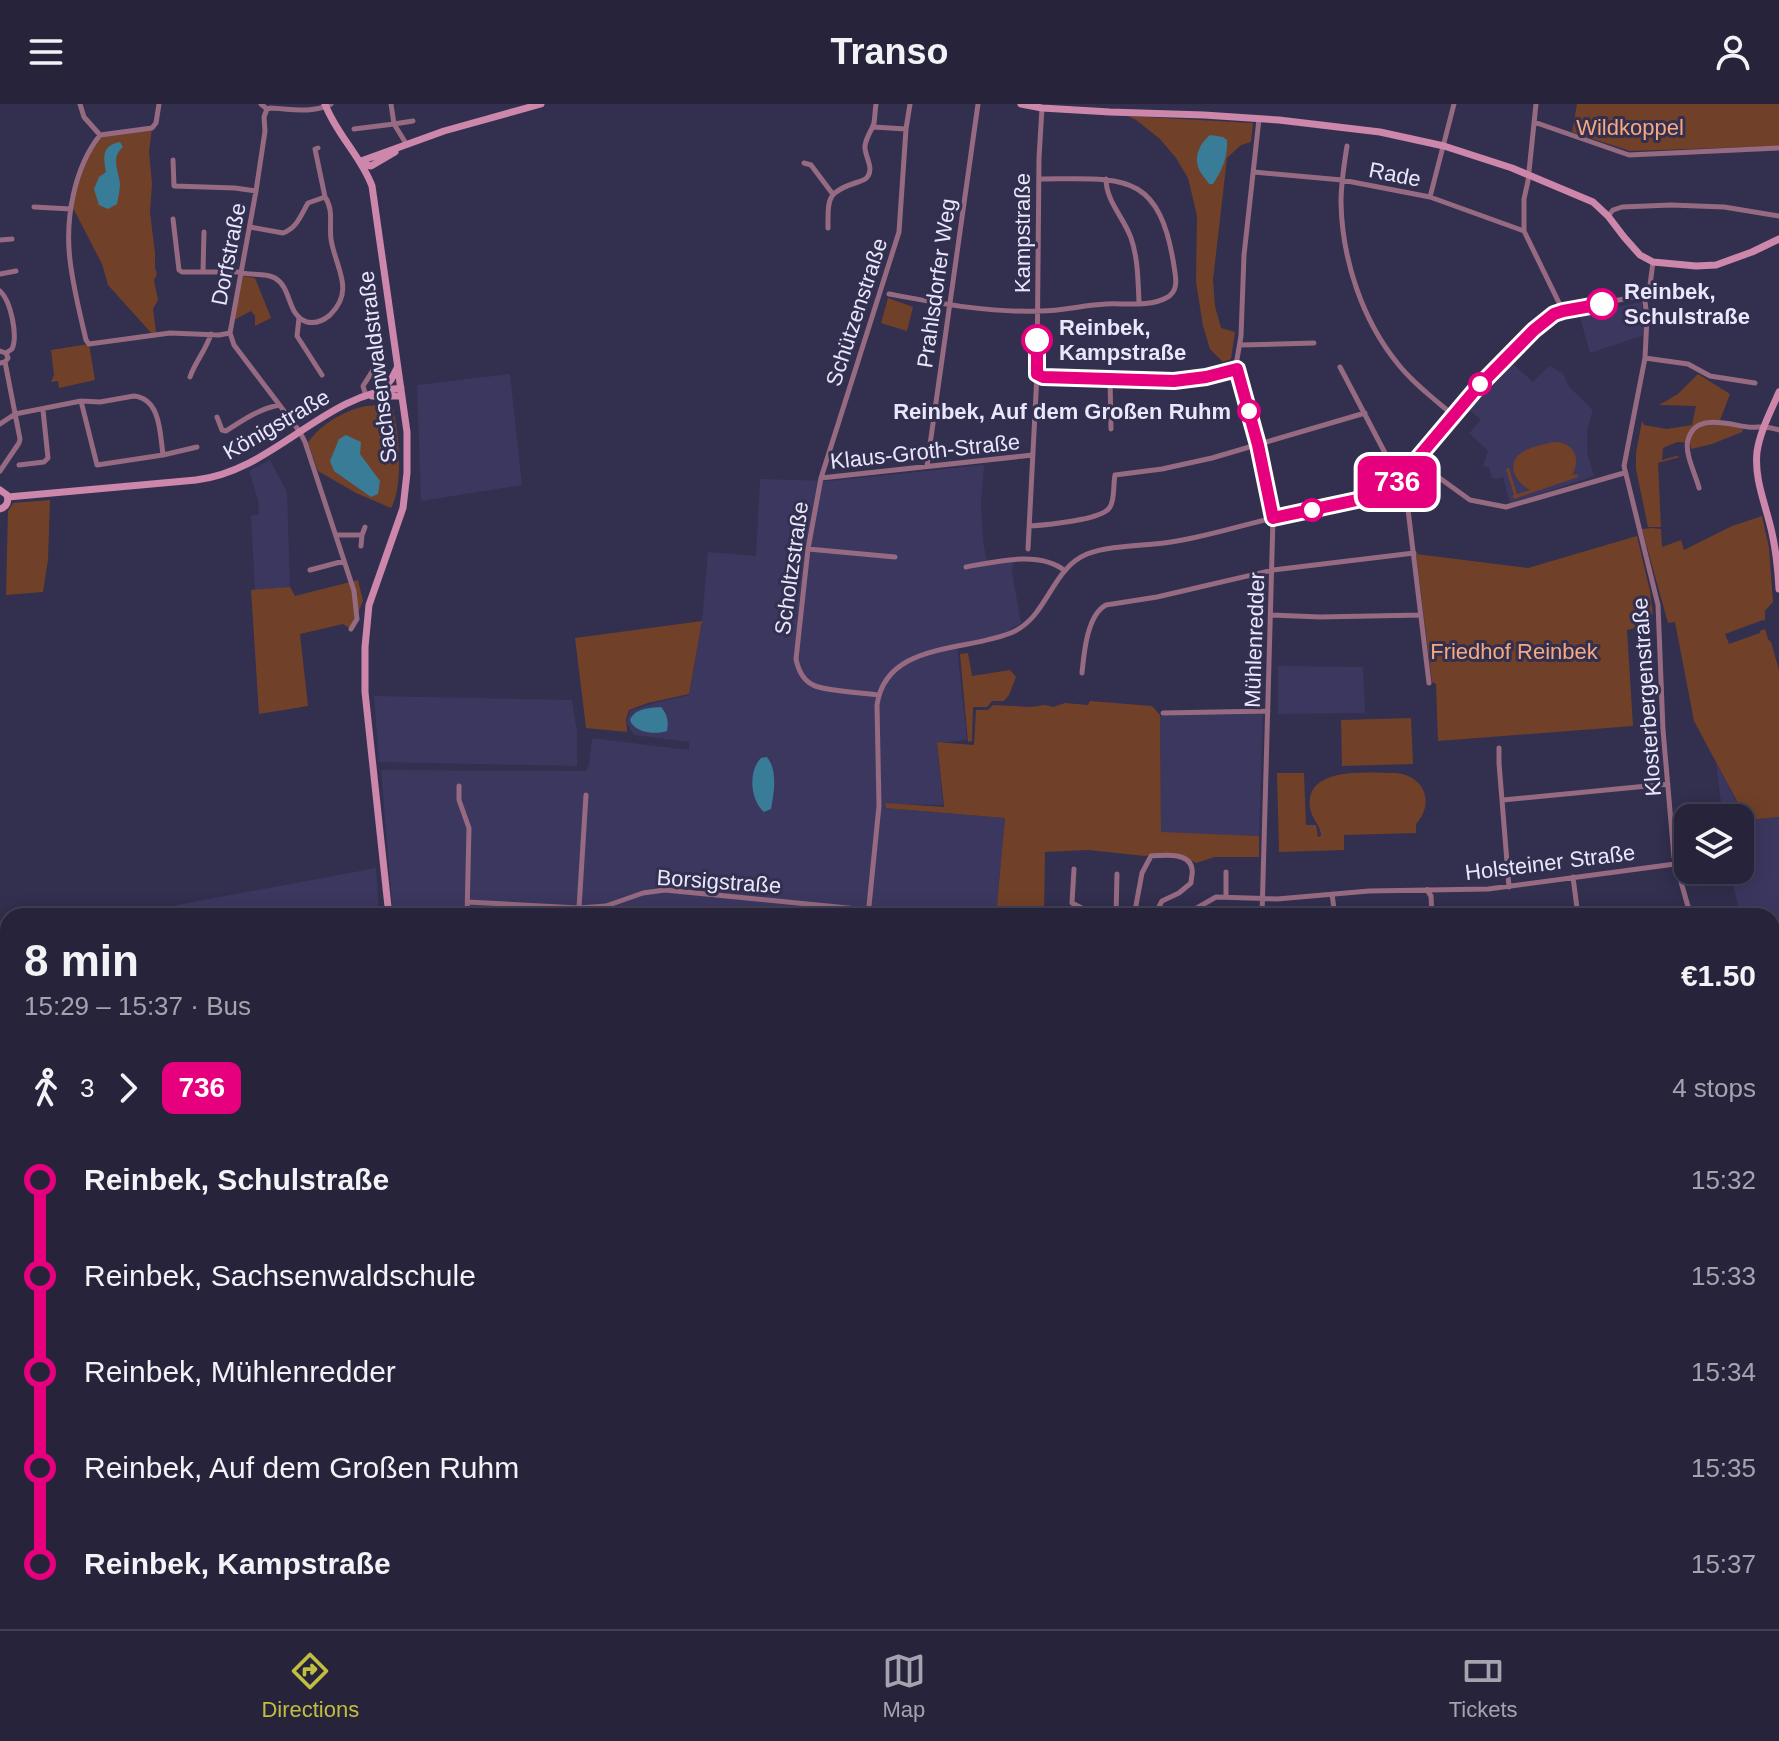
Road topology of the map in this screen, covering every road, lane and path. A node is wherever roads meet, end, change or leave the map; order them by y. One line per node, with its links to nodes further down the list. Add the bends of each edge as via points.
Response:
1 (80, 104): 24 (street)
2 (159, 104): 24 (street, via 154,126)
3 (261, 104): 16 (street)
4 (391, 104): 20 (street)
5 (541, 104): 13 (main road)
6 (876, 104): 21 (street)
7 (910, 104): 23 (street, Schützenstraße)
8 (978, 104): 65 (street, Prahlsdorfer Weg)
9 (1023, 104): 15 (main road)
10 (1454, 104): 27 (street)
11 (1536, 104): 19 (street)
12 (327, 105): 14 (street, via 306,111); 32 (main road, Sachsenwaldstraße)
13 (530, 105): 25 (main road)
14 (274, 106): 16 (street)
15 (1042, 108): 17 (main road); 36 (street, Kampstraße)
16 (267, 109): 40 (street, Dorfstraße)
17 (1259, 118): 27 (main road, via 1380,132); 34 (street)
18 (413, 121): 20 (street)
19 (1534, 122): 29 (street, via 1629,155); 35 (street)
20 (394, 124): 22 (street); 25 (street)
21 (873, 127): 23 (street); 41 (street, via 865,142 868,176)
22 (354, 129)
23 (906, 129): 110 (street, Schützenstraße, via 899,232)
24 (100, 135): 45 (street, via 85,159)
25 (407, 145): 31 (main road); 32 (main road)
26 (1347, 146): 38 (street)
27 (1444, 146): 35 (main road); 43 (street)
28 (318, 148): 42 (street)
29 (1779, 148)
30 (173, 160): 40 (street, via 174,186)
31 (379, 161): 32 (main road, via 369,166); 39 (main road)
32 (361, 162): 39 (main road, Sachsenwaldstraße)
33 (804, 163): 41 (street)
34 (1254, 172): 38 (street, Rade); 73 (street)
35 (1528, 174): 46 (main road, via 1593,202); 51 (street)
36 (1039, 179): 37 (street); 67 (street, Kampstraße)
37 (1106, 179): 64 (street, via 1108,194 1132,240); 64 (street, via 1133,185 1147,196 1167,229 1175,291 1163,300)
38 (1342, 180): 43 (street, Rade); 94 (street, via 1349,259 1373,326 1399,366)
39 (372, 186): 77 (main road, Sachsenwaldstraße)
40 (256, 191): 49 (street, Dorfstraße)
41 (832, 193): 50 (street)
42 (325, 197): 49 (street, via 308,203 283,233); 69 (street, via 342,300 320,322)
43 (1430, 197): 51 (street, Rade)
44 (34, 207): 45 (street)
45 (71, 209): 71 (street, via 70,259 89,344 170,333)
46 (1608, 216): 47 (street, via 1622,207 1671,205); 56 (main road, via 1640,255)
47 (1779, 216)
48 (173, 219): 58 (street, via 179,270)
49 (250, 227): 59 (street, Dorfstraße)
50 (828, 228)
51 (1524, 231): 66 (street)
52 (204, 232): 58 (street)
53 (12, 239): 55 (street)
54 (1779, 239): 56 (main road, via 1710,265)
55 (0, 240)
56 (1653, 262): 63 (street, Klosterbergenstraße)
57 (16, 271): 60 (street)
58 (203, 271): 59 (street)
59 (241, 273): 69 (street, via 274,277); 70 (street, Dorfstraße)
60 (0, 274)
61 (0, 291): 74 (street, via 7,300 15,340 12,349)
62 (889, 294): 65 (street)
63 (1644, 294): 66 (street); 75 (street, Klosterbergenstraße)
64 (1139, 302): 67 (street)
65 (950, 305): 67 (street); 107 (street, Prahlsdorfer Weg)
66 (1563, 311): 94 (street, via 1534,330)
67 (1038, 312): 80 (street, Kampstraße)
68 (373, 313): 88 (street, via 381,354 363,386)
69 (299, 318): 81 (street, via 297,336)
70 (230, 333): 71 (street); 90 (street, Dorfstraße)
71 (211, 334): 82 (street)
72 (1314, 343): 73 (street)
73 (1240, 345): 79 (street)
74 (3, 352): 76 (street, via 8,358)
75 (1645, 358): 84 (street); 109 (street, Klosterbergenstraße)
76 (2, 362): 93 (street)
77 (398, 366): 85 (main road); 86 (main road, Sachsenwaldstraße)
78 (1340, 367): 92 (street)
79 (1237, 369): 83 (street, via 1186,380); 101 (street, Mühlenredder)
80 (1037, 374): 83 (street); 104 (street, Kampstraße)
81 (322, 375)
82 (190, 377)
83 (1110, 378): 98 (street)
84 (1755, 383)
85 (382, 391): 86 (main road, Königstraße); 88 (main road, Königstraße)
86 (402, 392): 88 (main road); 159 (main road, Sachsenwaldstraße, via 406,492 369,605 365,647)
87 (1779, 392): 97 (main road)
88 (366, 396): 100 (main road, Königstraße)
89 (81, 401): 91 (street); 103 (street, via 134,396 148,401 156,414); 103 (street, via 97,465)
90 (280, 405): 95 (street, via 226,431); 100 (street, Dorfstraße)
91 (43, 410): 93 (street); 106 (street, via 48,458)
92 (1365, 413): 101 (street); 111 (street)
93 (15, 414): 96 (street); 108 (street, via 19,443)
94 (1453, 415): 105 (street)
95 (217, 417)
96 (0, 424)
97 (1764, 425): 99 (street); 112 (street, via 1715,422 1689,435 1687,446); 131 (main road, via 1757,450 1758,476)
98 (1111, 429)
99 (1779, 430)
100 (300, 432): 114 (main road, Königstraße, via 220,477); 119 (street, Dorfstraße)
101 (1258, 445): 116 (street, Mühlenredder); 117 (street, via 1115,475 1110,509 1064,523)
102 (197, 447): 103 (street)
103 (163, 455)
104 (1033, 455): 107 (street, Klaus-Groth-Straße); 117 (street, Kampstraße)
105 (1416, 461): 109 (street, via 1470,500 1506,507); 111 (street)
106 (19, 465)
107 (927, 466): 110 (street, Klaus-Groth-Straße)
108 (0, 471)
109 (1624, 473): 141 (street, Klosterbergenstraße, via 1658,605)
110 (821, 478): 122 (street, Scholtzstraße)
111 (1400, 479): 116 (street, via 1371,498); 124 (street)
112 (1699, 488)
113 (0, 490): 114 (main road)
114 (8, 497): 115 (main road)
115 (0, 509)
116 (1273, 518): 129 (street, Mühlenredder); 130 (street, via 1174,542 1099,551)
117 (1030, 526): 123 (street, Kampstraße)
118 (365, 527): 120 (street)
119 (336, 535): 120 (street); 126 (street, Dorfstraße)
120 (362, 535): 121 (street)
121 (361, 546)
122 (808, 549): 125 (street); 137 (street, Scholtzstraße, via 798,668 817,687)
123 (1028, 549)
124 (1414, 553): 129 (street); 133 (street)
125 (895, 557)
126 (344, 561): 128 (street); 134 (street, Dorfstraße, via 357,619)
127 (966, 567): 130 (street, via 1014,558 1052,563)
128 (310, 570)
129 (1273, 570): 132 (street, Mühlenredder); 135 (street, via 1101,607 1092,618)
130 (1065, 571): 137 (street, via 1028,623 1005,636 906,662 893,671)
131 (1779, 589)
132 (1271, 615): 133 (street); 138 (street, Mühlenredder)
133 (1421, 615): 136 (street)
134 (351, 629)
135 (1082, 673)
136 (1429, 683)
137 (878, 695): 163 (street, via 879,806)
138 (1268, 711): 139 (street); 156 (street, Mühlenredder)
139 (1163, 713)
140 (1499, 748): 144 (street)
141 (1668, 784): 144 (street); 145 (street, Klosterbergenstraße)
142 (459, 786): 157 (street, via 469,828)
143 (586, 795): 161 (street)
144 (1503, 800): 152 (street)
145 (1674, 853)
146 (1674, 864): 150 (street, Holsteiner Straße)
147 (1074, 869): 164 (street, via 1072,903)
148 (1226, 872): 155 (street)
149 (1117, 874): 165 (street)
150 (1573, 877): 152 (street, Holsteiner Straße); 172 (street)
151 (1681, 884): 173 (street, Klosterbergenstraße)
152 (1509, 887): 153 (street, Holsteiner Straße)
153 (1427, 890): 154 (street, Holsteiner Straße); 171 (street)
154 (1332, 894): 156 (street, Holsteiner Straße); 170 (street)
155 (1226, 897): 156 (street, Holsteiner Straße); 158 (street)
156 (1262, 899): 169 (street, Mühlenredder)
157 (468, 902): 160 (street); 161 (street, Borsigstraße)
158 (1201, 906): 168 (street)
159 (388, 908)
160 (468, 908)
161 (579, 908): 162 (street, Borsigstraße, via 665,890)
162 (824, 908)
163 (869, 908)
164 (1082, 908)
165 (1116, 908)
166 (1135, 908): 167 (street, via 1151,856 1188,860 1191,883)
167 (1158, 908)
168 (1197, 908)
169 (1262, 908)
170 (1334, 908)
171 (1432, 908)
172 (1577, 908)
173 (1688, 908)

